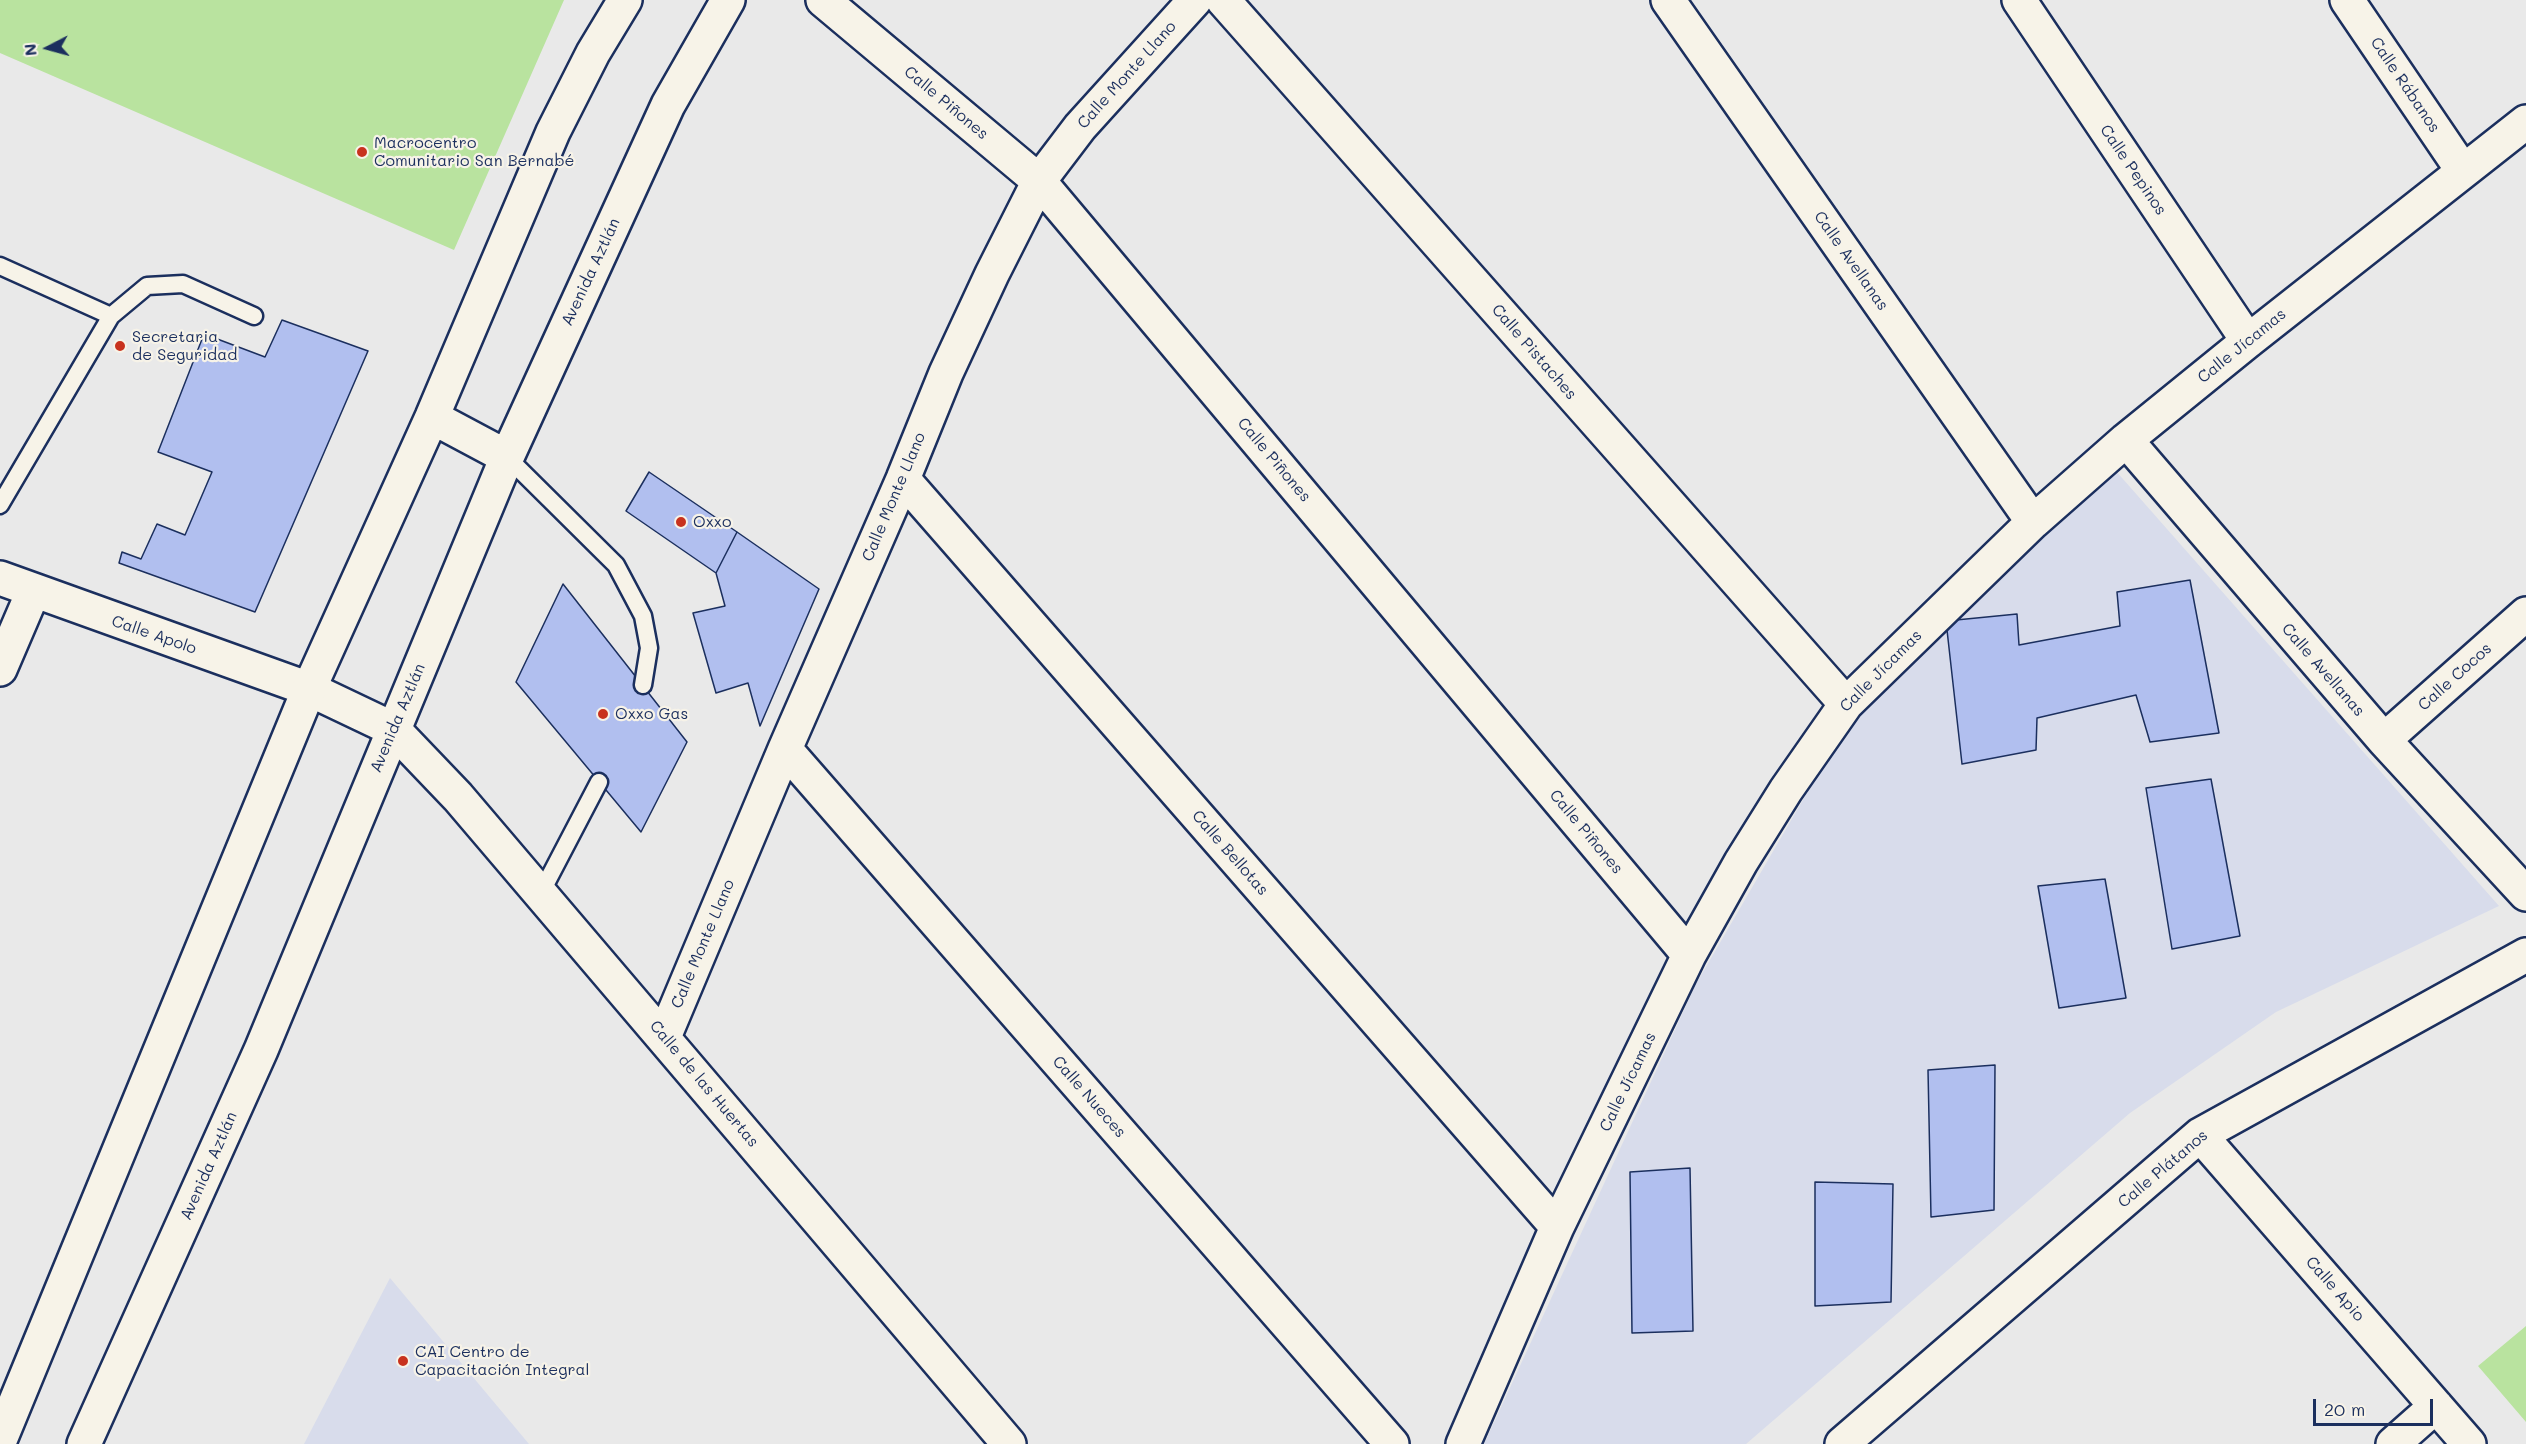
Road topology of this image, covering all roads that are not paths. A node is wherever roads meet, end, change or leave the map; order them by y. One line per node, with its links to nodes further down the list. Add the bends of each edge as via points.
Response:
1 (625, 0): 16 (street, via 552,132)
2 (728, 0): 18 (street, Avenida Aztlán, via 668,105)
3 (823, 0): 11 (street, Calle Piñones)
4 (1195, 0): 11 (street, Calle Monte Llano, via 1080,127)
5 (1223, 0): 29 (street, Calle Pistaches)
6 (1668, 0): 22 (street, Calle Avellanas)
7 (2019, 0): 15 (street, Calle Pepinos)
8 (2347, 0): 10 (street, Calle Rábanos)
9 (2526, 122): 10 (street, Calle Jícamas)
10 (2463, 171): 15 (street, Calle Jícamas)
11 (1039, 181): 19 (street, Calle Monte Llano, via 950,363); 36 (street, Calle Piñones)
12 (0, 266): 13 (lane)
13 (111, 316): 14 (lane, via 147,286 183,284); 20 (lane)
14 (254, 316)
15 (2248, 341): 17 (street, Calle Jícamas)
16 (432, 417): 18 (street); 28 (street)
17 (2126, 440): 22 (street, Calle Jícamas); 31 (street, Calle Avellanas)
18 (507, 457): 27 (lane, via 616,565 643,616 649,648); 30 (street, Avenida Aztlán)
19 (903, 479): 32 (street, Calle Monte Llano); 40 (street, Calle Bellotas)
20 (5, 482): 21 (lane)
21 (0, 505)
22 (2033, 522): 29 (street, Calle Jícamas)
23 (0, 578): 24 (street, Calle Apolo)
24 (33, 592): 26 (street); 28 (street, Calle Apolo)
25 (2526, 614): 31 (street, Calle Cocos)
26 (0, 669)
27 (642, 685)
28 (309, 689): 30 (street, Calle Apolo); 42 (street)
29 (1846, 704): 36 (street, Calle Jícamas, via 1757,835)
30 (393, 729): 34 (street, Calle de las Huertas); 43 (street, Avenida Aztlán, via 261,1050)
31 (2384, 741): 35 (street, Calle Avellanas)
32 (785, 749): 38 (street, Calle Monte Llano); 45 (street, Calle Nueces)
33 (599, 782): 34 (lane)
34 (541, 893): 38 (street, Calle de las Huertas)
35 (2526, 894)
36 (1689, 955): 40 (street, Calle Jícamas)
37 (2526, 955): 39 (street, Calle Plátanos)
38 (664, 1037): 44 (street, Calle de las Huertas)
39 (2200, 1135): 41 (street, Calle Apio); 47 (street, Calle Plátanos)
40 (1557, 1227): 46 (street, Calle Jícamas)
41 (2436, 1406): 48 (street); 49 (street, Calle Apio)
42 (0, 1440)
43 (84, 1444)
44 (1009, 1444)
45 (1392, 1444)
46 (1463, 1444)
47 (1842, 1444)
48 (2393, 1444)
49 (2469, 1444)

